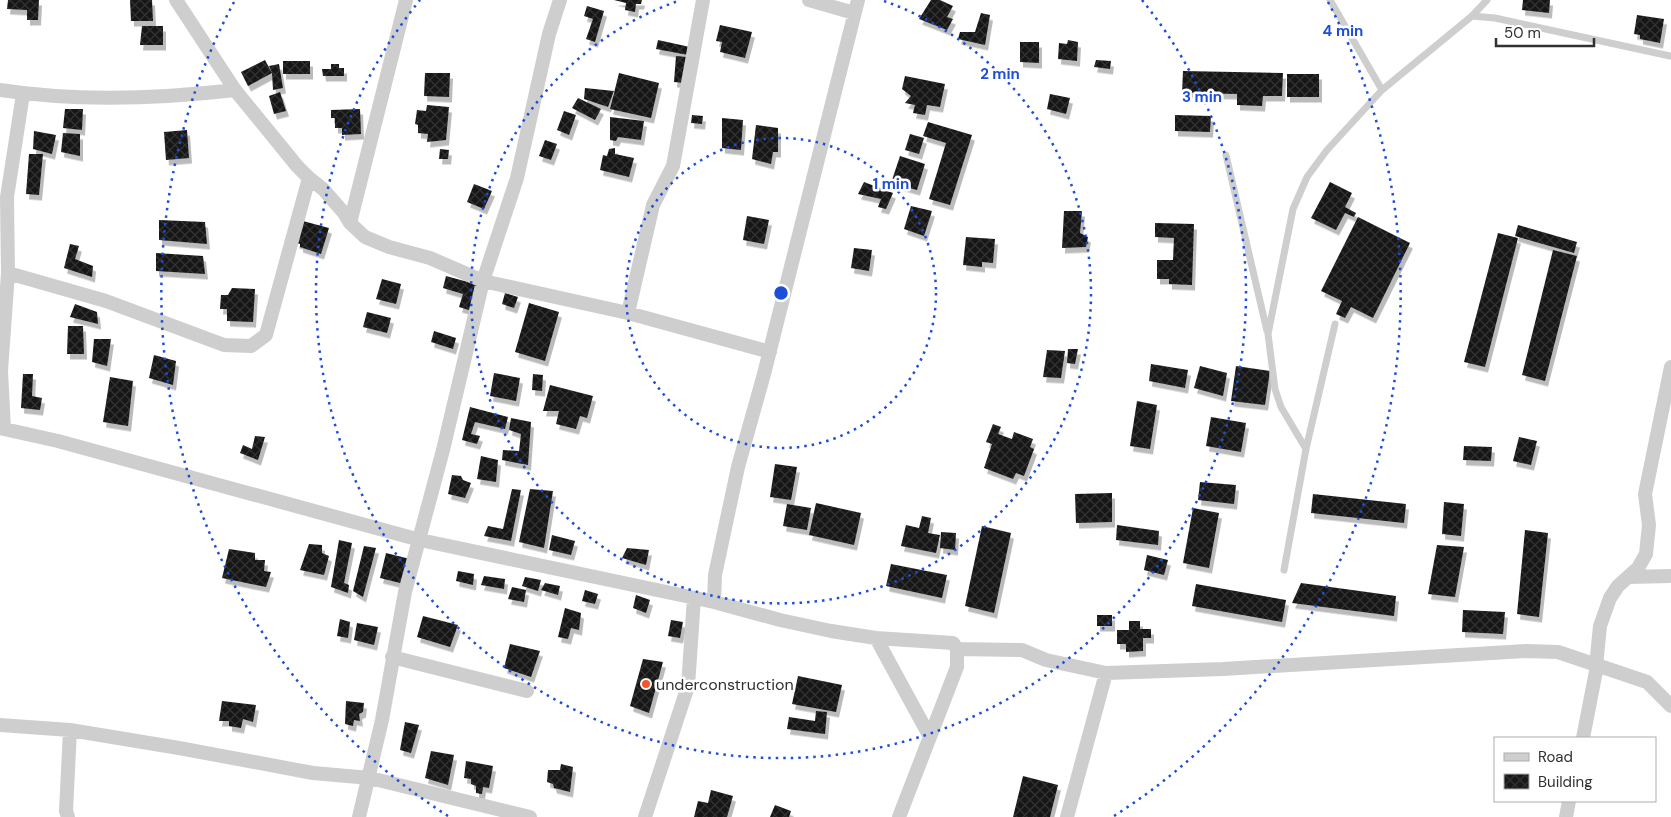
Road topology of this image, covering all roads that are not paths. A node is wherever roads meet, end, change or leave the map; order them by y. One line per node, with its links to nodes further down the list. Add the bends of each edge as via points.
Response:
1 (176, 0): 12 (street)
2 (406, 0): 17 (street)
3 (560, 0): 19 (street, via 549,34 517,178)
4 (704, 0): 20 (street, via 673,166 653,205)
5 (809, 0): 8 (street)
6 (1330, 0): 13 (lane)
7 (1487, 0): 9 (lane)
8 (856, 6): 23 (street)
9 (1472, 16): 10 (lane); 13 (lane)
10 (1670, 56)
11 (0, 90): 14 (street)
12 (235, 90): 14 (street, via 161,98); 16 (street)
13 (1382, 90): 22 (lane, via 1327,150 1308,177 1294,209)
14 (23, 94): 18 (street, via 8,197)
15 (1226, 155): 22 (lane)
16 (309, 178): 17 (street, via 323,188); 18 (street, via 266,335 250,346 224,345 106,301)
17 (350, 223): 19 (street, via 365,237 430,258)
18 (8, 273): 25 (street, via 1,371)
19 (483, 281): 20 (street); 27 (street)
20 (628, 313): 23 (street)
21 (1335, 324): 26 (lane)
22 (1268, 334): 26 (lane, via 1275,389 1281,407)
23 (770, 352): 32 (street, via 738,467 715,575)
24 (1671, 367): 30 (street, via 1645,494 1649,526 1646,554)
25 (2, 429): 27 (street, via 58,441)
26 (1306, 449): 28 (lane)
27 (420, 540): 31 (street); 35 (street)
28 (1284, 570)
29 (1671, 576): 30 (street)
30 (1628, 577): 36 (street, via 1610,598 1600,626)
31 (694, 598): 32 (street); 49 (street, via 688,686)
32 (714, 602): 33 (street, via 780,620)
33 (876, 638): 34 (street, via 946,641); 42 (street)
34 (957, 649): 37 (street, via 1022,650 1046,660); 42 (street, via 957,666)
35 (392, 657): 38 (street); 44 (street)
36 (1597, 666): 37 (street, via 1558,652 1528,651); 39 (street, via 1647,682); 43 (street)
37 (1106, 673): 51 (street)
38 (526, 691)
39 (1671, 706)
40 (0, 725): 41 (street)
41 (70, 730): 44 (street, via 313,773); 46 (street)
42 (930, 737): 50 (street)
43 (1584, 737)
44 (370, 778): 47 (street); 48 (street)
45 (1569, 802): 52 (street)
46 (68, 817)
47 (359, 817)
48 (530, 817)
49 (645, 817)
50 (899, 817)
51 (1066, 817)
52 (1566, 817)

